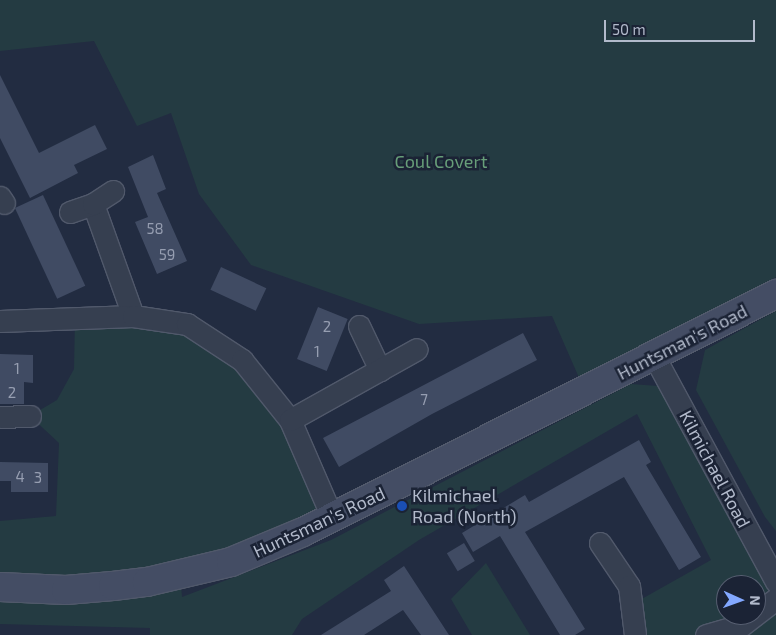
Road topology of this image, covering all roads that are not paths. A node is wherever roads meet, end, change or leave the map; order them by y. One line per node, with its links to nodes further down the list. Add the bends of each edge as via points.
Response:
1 (112, 191): 2 (street)
2 (92, 204): 3 (street); 5 (street)
3 (70, 212)
4 (776, 294): 9 (street, Huntsman's Road)
5 (133, 316): 6 (street); 13 (street, via 187,324 242,360)
6 (1, 317)
7 (359, 326): 10 (street)
8 (416, 349): 10 (street)
9 (654, 356): 14 (street, Huntsman's Road); 16 (street, Kilmichael Road)
10 (380, 370): 13 (street)
11 (30, 416): 12 (street)
12 (0, 417)
13 (290, 420): 14 (street)
14 (332, 517): 17 (street, Huntsman's Road, via 231,562 147,582 66,590)
15 (600, 543): 19 (street, via 629,586)
16 (776, 582)
17 (0, 587)
18 (742, 625): 20 (street)
19 (635, 635)
20 (706, 635)

